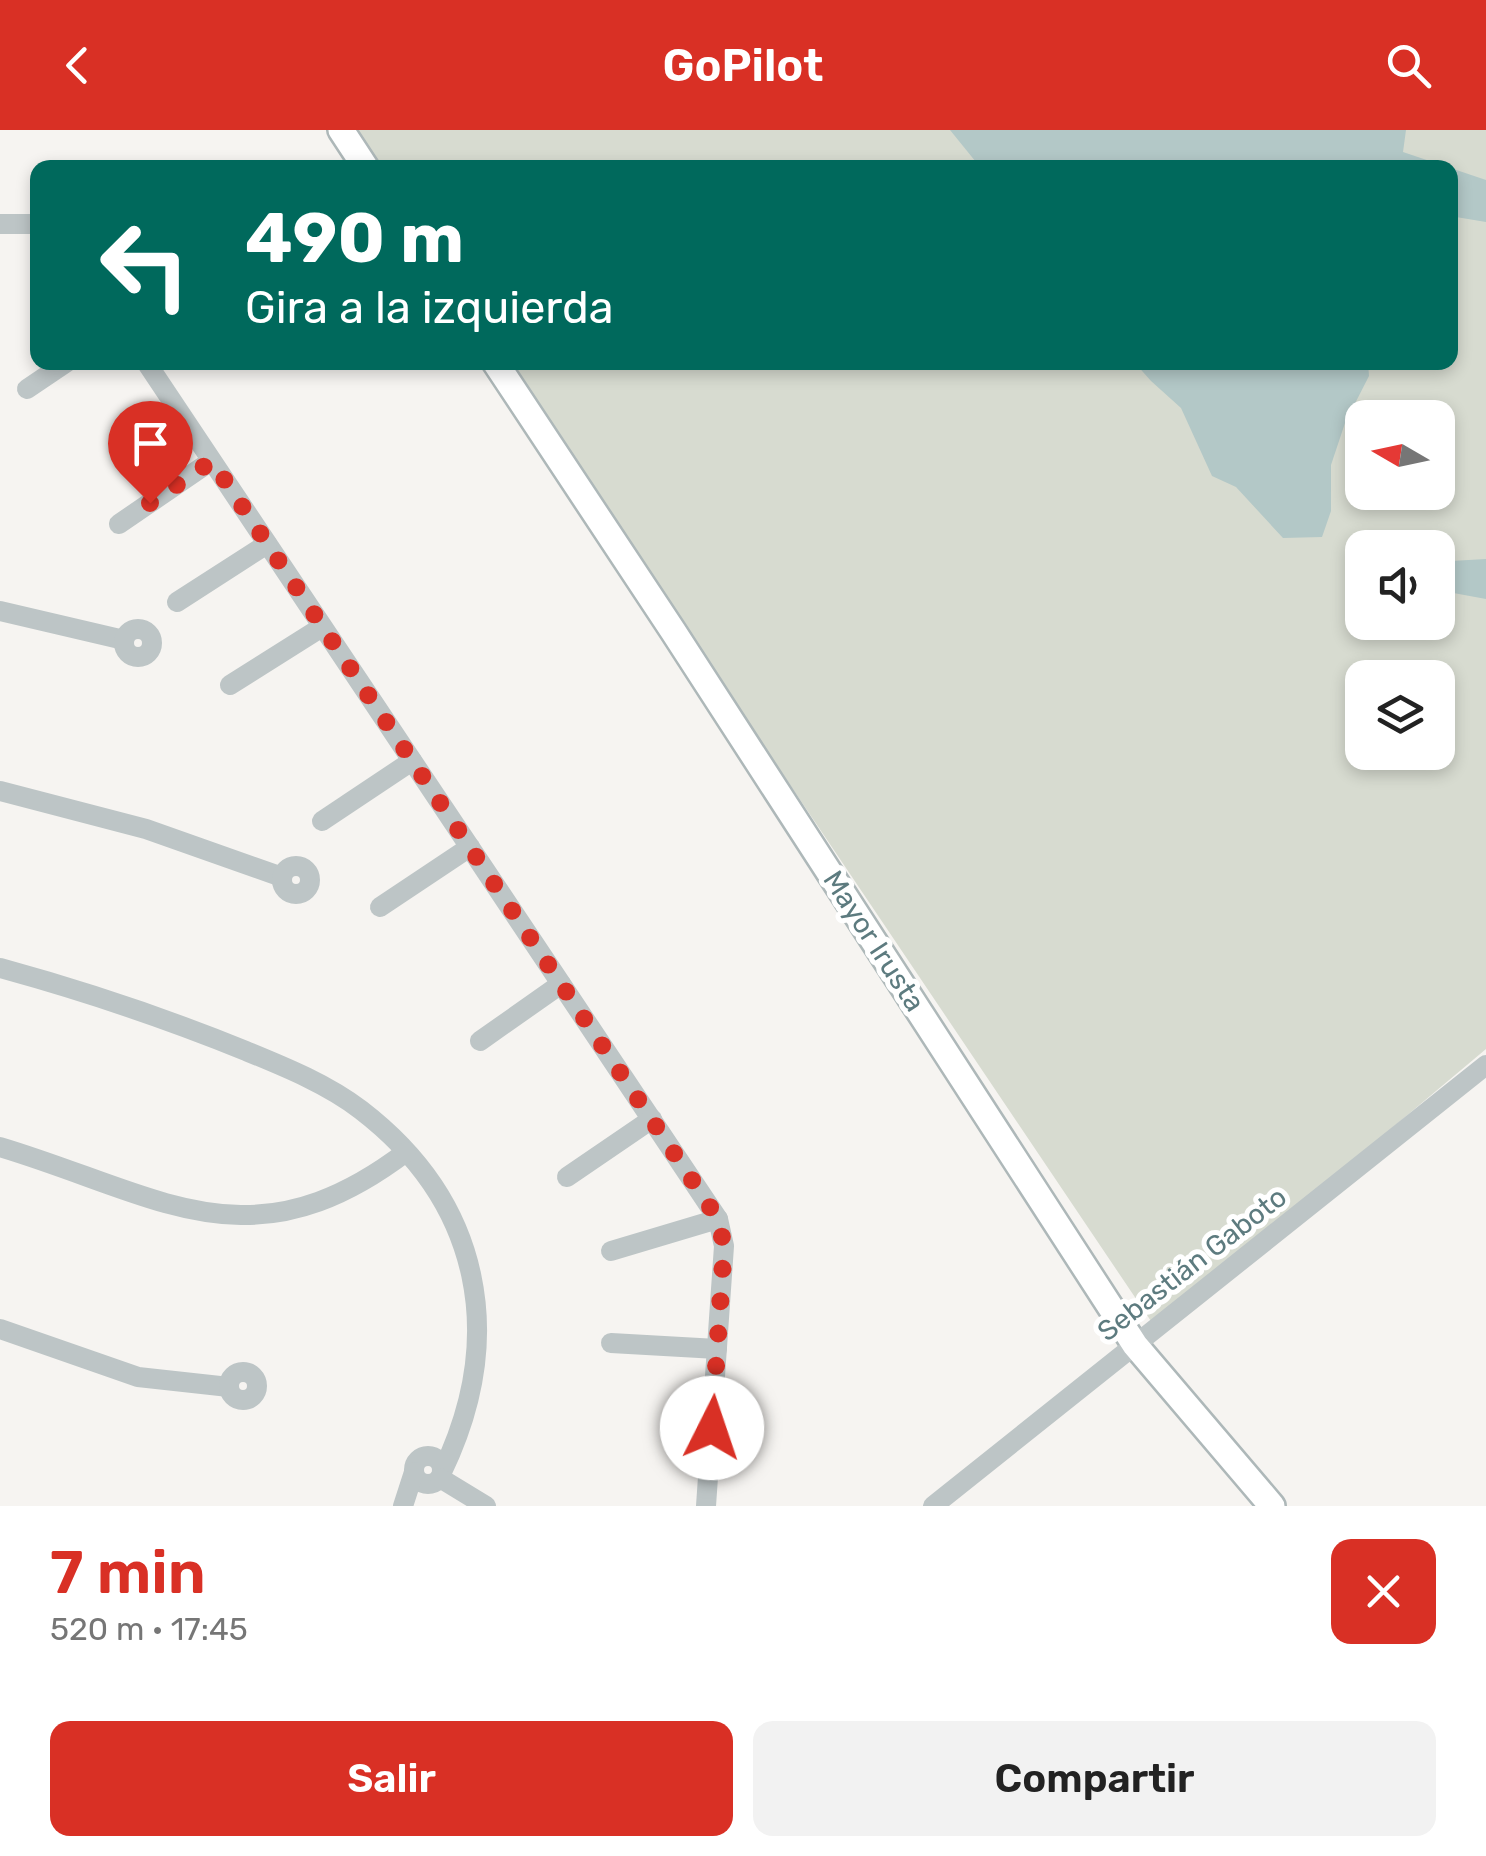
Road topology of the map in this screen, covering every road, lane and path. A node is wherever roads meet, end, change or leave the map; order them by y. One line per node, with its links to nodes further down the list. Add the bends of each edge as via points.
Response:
1 (342, 130): 2 (main road)
2 (361, 160)
3 (0, 224): 4 (street)
4 (30, 224)
5 (55, 370): 8 (street)
6 (151, 370): 9 (street)
7 (501, 370): 35 (main road, Mayor Irusta)
8 (27, 390)
9 (212, 461): 10 (street); 11 (street)
10 (119, 524)
11 (267, 544): 12 (street); 14 (street)
12 (177, 602)
13 (0, 612): 15 (street)
14 (322, 627): 16 (street); 17 (street)
15 (124, 640)
16 (230, 686)
17 (412, 761): 19 (street); 20 (street)
18 (0, 791): 21 (street, via 146,829)
19 (322, 821)
20 (470, 847): 22 (street); 24 (street)
21 (282, 877)
22 (380, 908)
23 (0, 968): 29 (street, via 108,999 271,1062 359,1108)
24 (562, 984): 25 (street); 27 (street)
25 (480, 1041)
26 (1486, 1065): 35 (street, Sebastián Gaboto)
27 (652, 1119): 30 (street); 31 (street)
28 (0, 1147): 29 (street, via 177,1208 253,1216 314,1204)
29 (406, 1152): 38 (street, via 459,1233 475,1288 476,1350)
30 (567, 1177)
31 (718, 1219): 32 (street); 36 (street, via 724,1246)
32 (611, 1251)
33 (0, 1329): 37 (street, via 138,1377)
34 (611, 1342): 36 (street)
35 (1135, 1345): 44 (street, Sebastián Gaboto); 45 (main road, Mayor Irusta)
36 (717, 1349): 43 (street)
37 (228, 1387)
38 (462, 1416): 39 (street); 40 (street)
39 (418, 1464): 40 (street, via 437,1459); 41 (street)
40 (439, 1477): 41 (street); 42 (street)
41 (407, 1506)
42 (486, 1506)
43 (706, 1506)
44 (933, 1506)
45 (1272, 1506)

